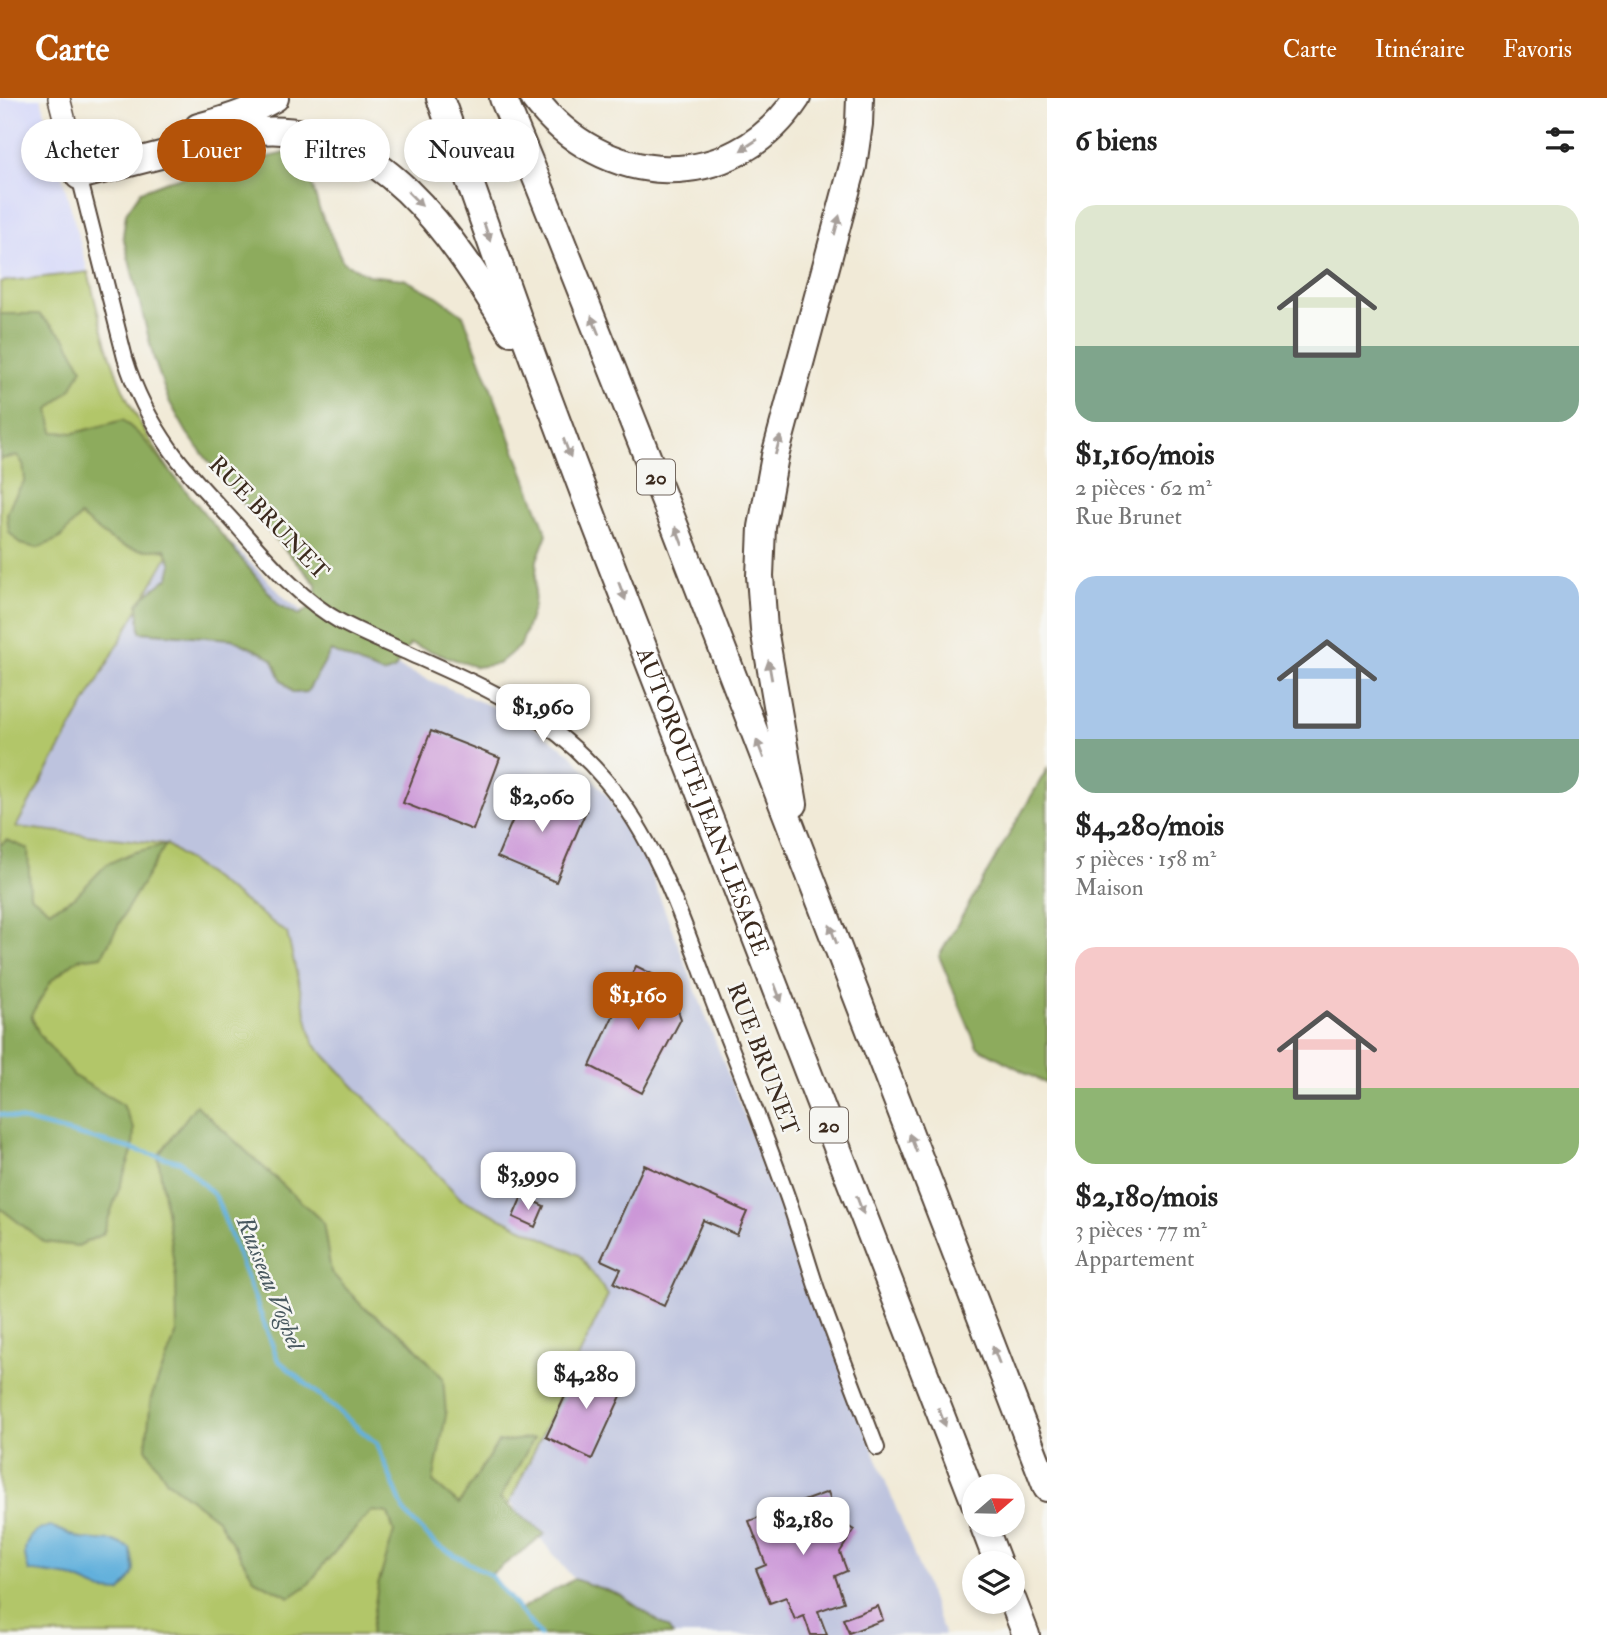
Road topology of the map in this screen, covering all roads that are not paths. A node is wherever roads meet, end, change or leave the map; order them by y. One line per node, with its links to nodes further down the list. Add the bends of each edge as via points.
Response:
1 (58, 98): 8 (street, RUE BRUNET)
2 (275, 98): 9 (highway)
3 (440, 98): 12 (highway, AUTOROUTE JEAN-LESAGE / 20, one-way to 12)
4 (503, 98): 13 (highway, 20, one-way to 4)
5 (534, 98): 6 (highway, one-way to 5, via 757,141 737,153 681,169 612,160 554,122)
6 (797, 98)
7 (860, 98): 13 (highway, one-way to 7, via 764,629 762,527 775,456 853,166)
8 (64, 119)
9 (143, 146)
10 (143, 154): 12 (highway, one-way to 12, via 261,131 321,136 363,156 404,188 439,225 470,266)
11 (81, 182): 14 (street, RUE BRUNET, via 137,392 186,468 313,603 343,623 534,715 584,757 631,814 659,865 690,941)
12 (543, 384): 15 (highway, AUTOROUTE JEAN-LESAGE / 20, one-way to 15)
13 (803, 858): 16 (highway, 20, one-way to 13)
14 (877, 1448)
15 (964, 1474)
16 (1047, 1488)
17 (1018, 1614): 18 (highway)
18 (1026, 1635)

